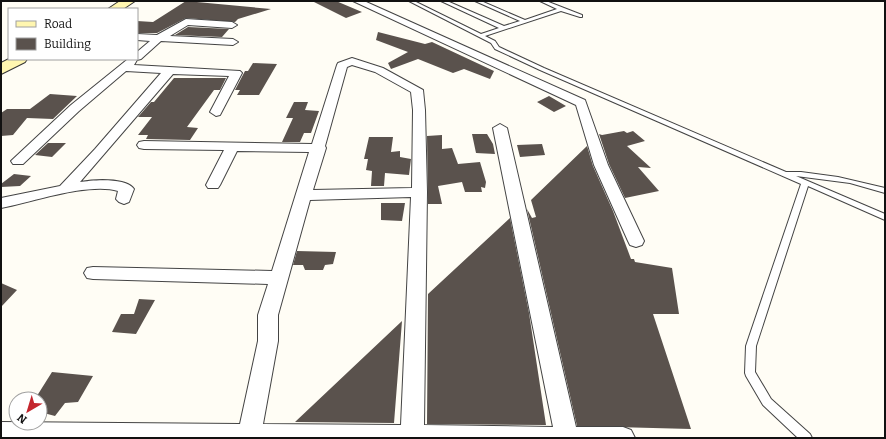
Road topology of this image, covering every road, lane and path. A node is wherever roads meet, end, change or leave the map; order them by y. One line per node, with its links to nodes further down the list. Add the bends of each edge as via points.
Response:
1 (129, 1): 9 (street)
2 (357, 1): 42 (street, via 581,103 601,165)
3 (411, 1): 10 (lane)
4 (456, 1): 7 (lane)
5 (477, 1): 13 (lane)
6 (542, 1): 11 (lane)
7 (444, 3): 15 (lane)
8 (434, 7): 10 (lane)
9 (116, 8)
10 (427, 9): 16 (lane)
11 (561, 9): 12 (lane); 13 (lane)
12 (580, 16)
13 (524, 21): 15 (lane)
14 (232, 25): 18 (street, via 186,22)
15 (503, 28): 16 (lane)
16 (480, 36): 32 (lane, via 493,42 497,48 542,69)
17 (138, 37): 18 (street)
18 (159, 38): 19 (street); 20 (street)
19 (233, 42)
20 (138, 56)
21 (18, 60): 24 (street)
22 (133, 60): 23 (street)
23 (124, 68): 25 (street); 31 (street, via 75,108)
24 (1, 69)
25 (170, 70): 26 (street, via 236,73); 35 (street)
26 (216, 112)
27 (500, 128): 48 (street)
28 (144, 146): 29 (street)
29 (234, 146): 30 (street); 34 (street)
30 (319, 148): 37 (street, via 342,65 355,61 379,70 417,90); 38 (street)
31 (18, 161)
32 (780, 173): 33 (lane); 36 (lane, via 832,177 867,184)
33 (805, 183): 41 (lane); 50 (lane, via 751,346 750,373 768,402)
34 (213, 185)
35 (65, 189): 39 (street, via 107,184 119,186 126,189); 40 (street)
36 (885, 191)
37 (418, 192): 38 (street); 47 (street)
38 (305, 195): 44 (street)
39 (124, 199)
40 (1, 203)
41 (885, 217)
42 (636, 241)
43 (93, 273): 44 (street)
44 (279, 278): 46 (street, via 268,315 268,341)
45 (1, 433): 46 (street)
46 (249, 437): 47 (street)
47 (412, 437): 48 (street)
48 (566, 437): 49 (street)
49 (623, 438)
50 (806, 438)

